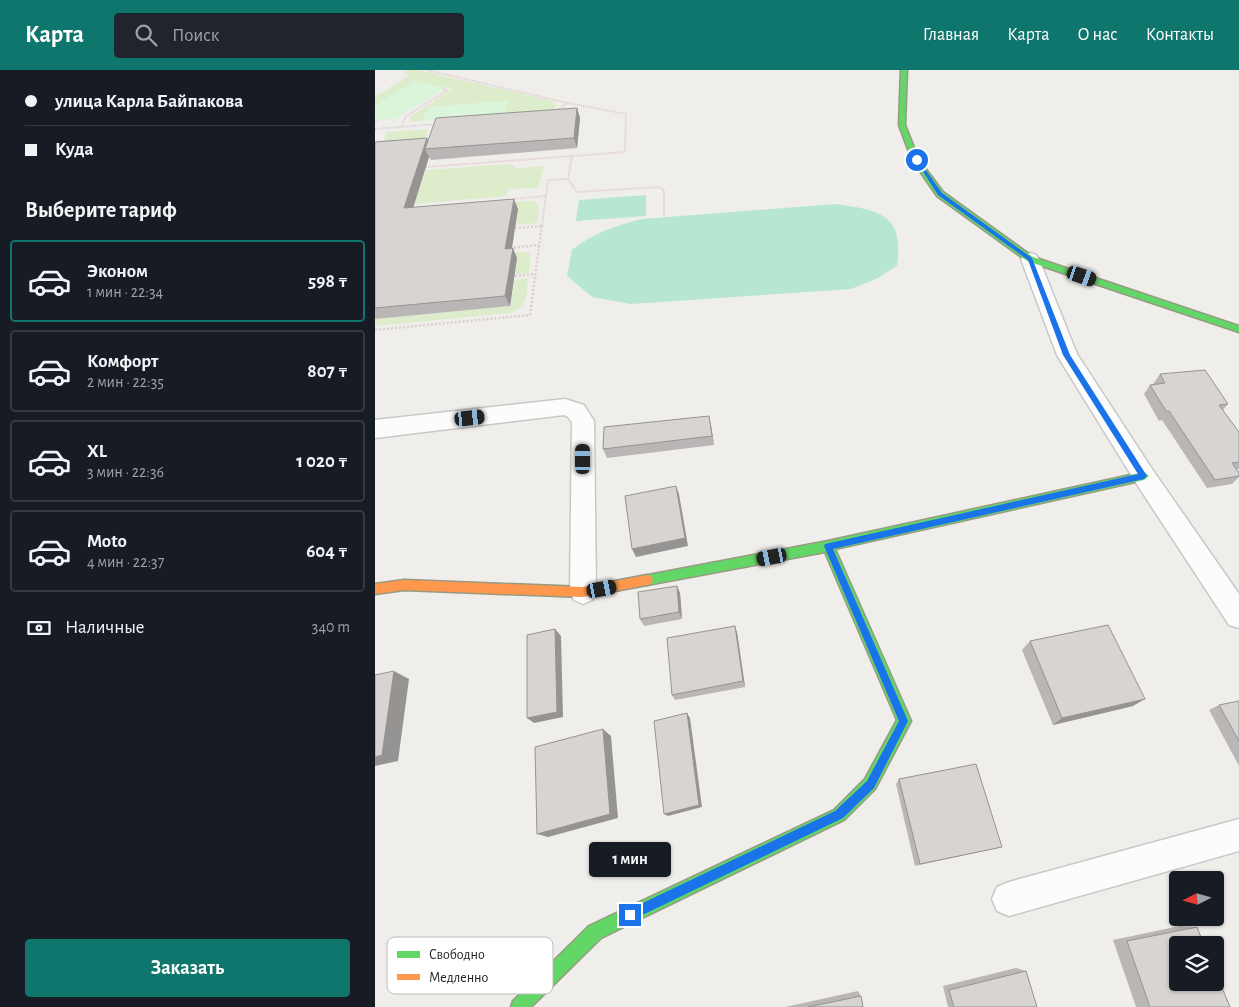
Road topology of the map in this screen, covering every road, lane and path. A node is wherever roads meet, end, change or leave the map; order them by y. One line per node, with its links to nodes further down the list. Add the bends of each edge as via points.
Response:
1 (427, 70): 6 (path)
2 (904, 70): 25 (street, via 902,125 917,160 940,194)
3 (443, 89): 5 (path, via 448,90)
4 (424, 101): 5 (path)
5 (429, 102): 9 (path)
6 (568, 103): 7 (path); 15 (path, via 626,114 625,152)
7 (554, 112)
8 (401, 115): 9 (path)
9 (406, 116): 13 (path)
10 (377, 120): 11 (path)
11 (375, 123)
12 (440, 124): 13 (path)
13 (401, 127): 14 (path)
14 (375, 129)
15 (572, 156): 16 (path); 17 (path)
16 (426, 167)
17 (568, 179): 18 (path, via 548,180); 20 (path, via 577,192 659,186 664,190)
18 (546, 196): 19 (path); 21 (path)
19 (508, 200)
20 (664, 217)
21 (542, 226): 22 (path); 23 (path)
22 (515, 228)
23 (539, 245): 24 (path); 26 (path)
24 (501, 249)
25 (1030, 259): 28 (street); 31 (street, via 1067,355)
26 (535, 274): 27 (path); 29 (path, via 530,315)
27 (515, 276)
28 (1239, 329)
29 (375, 330)
30 (375, 428): 34 (street, via 565,408 577,411 583,421)
31 (1144, 476): 32 (street); 35 (street)
32 (828, 546): 34 (street); 38 (street, via 904,721 870,784 839,814 595,932)
33 (375, 589): 34 (street, via 404,585)
34 (583, 592)
35 (1239, 616)
36 (1239, 836): 37 (street)
37 (1009, 899)
38 (553, 973)
39 (532, 994): 40 (street)
40 (519, 1007)

